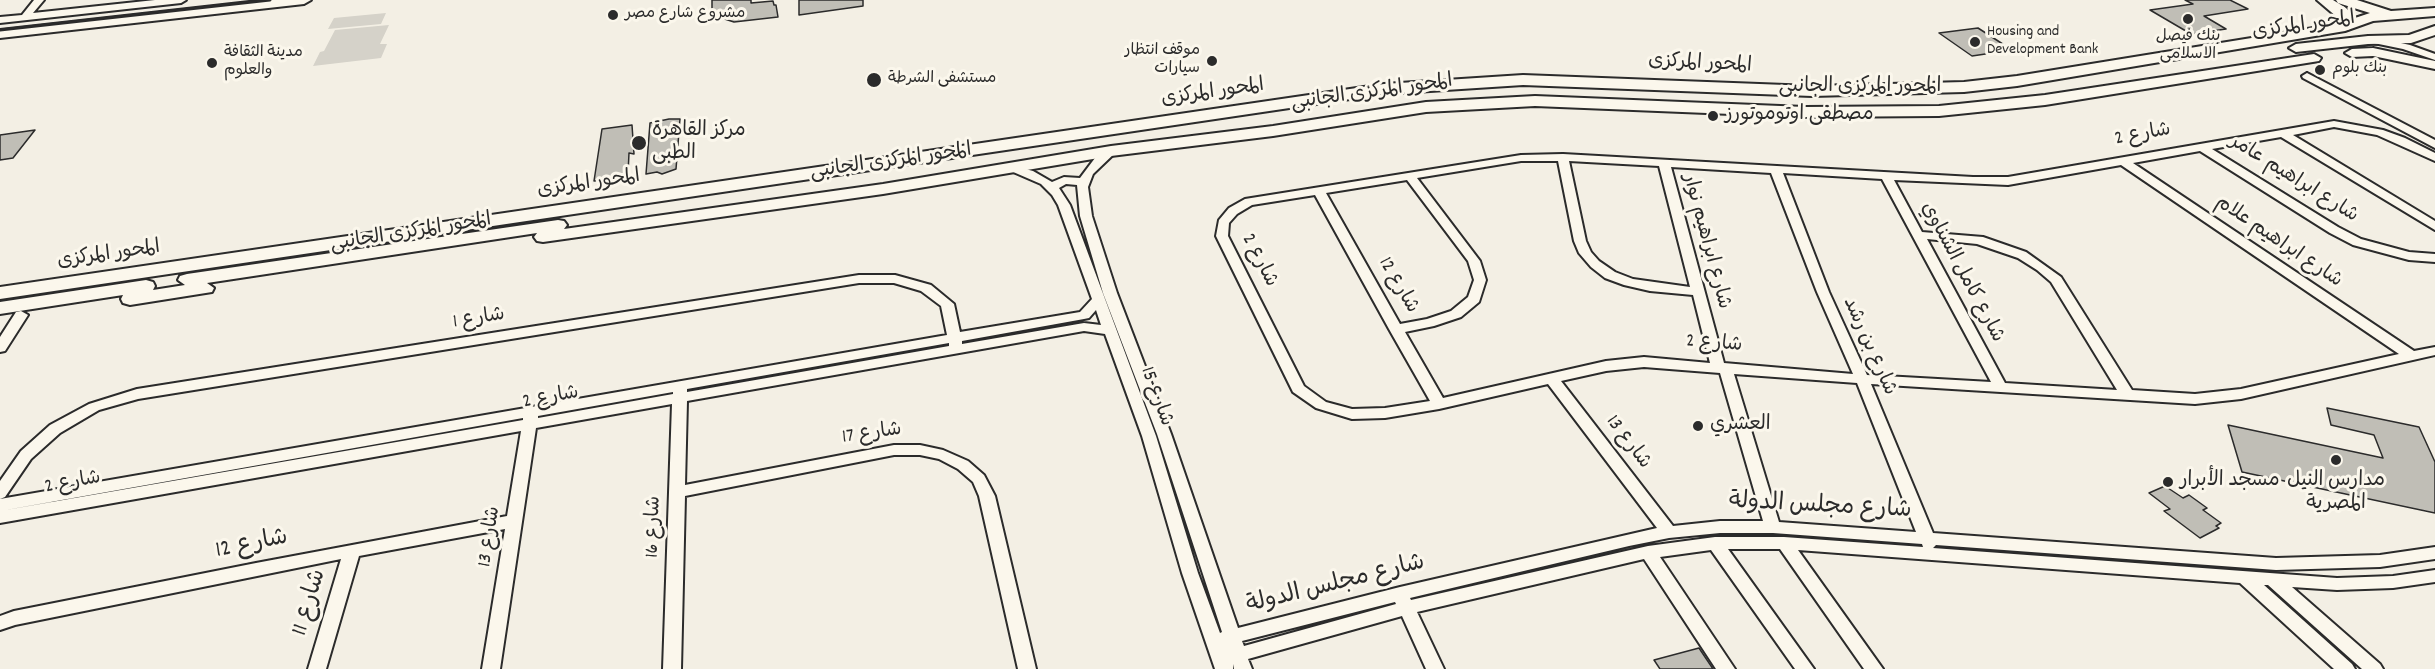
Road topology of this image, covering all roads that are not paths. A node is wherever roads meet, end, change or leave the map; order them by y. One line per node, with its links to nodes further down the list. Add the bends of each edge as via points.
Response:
1 (39, 0): 8 (street)
2 (230, 0): 5 (main road)
3 (304, 0): 13 (main road)
4 (2335, 1): 7 (main road); 10 (main road)
5 (186, 2): 8 (street); 11 (main road)
6 (2435, 12): 7 (main road, المحور المركزى)
7 (2397, 15): 10 (main road, المحور المركزى, via 2371,17)
8 (24, 18): 9 (street)
9 (0, 20)
10 (2351, 25): 20 (main road, المحور المركزى, via 1964,87 1866,91)
11 (0, 26)
12 (2435, 30): 14 (main road, المحور المركزى, via 2411,39)
13 (0, 34)
14 (2368, 40): 15 (main road, المحور المركزى); 16 (street)
15 (2283, 56): 17 (main road, المحور المركزى الجانبى, via 2367,51); 21 (main road, المحور المركزى); 23 (main road, المحور المركزى الجانبى)
16 (2435, 57)
17 (2435, 65)
18 (2307, 76): 28 (street)
19 (1619, 82): 20 (main road, المحور المركزى); 24 (main road, المحور المركزى, via 1476,82); 25 (main road, via 1652,87 1659,91)
20 (1678, 85): 26 (main road, via 1676,90 1680,93)
21 (2072, 86): 23 (main road); 26 (main road, المحور المركزى, via 1923,101 1819,103)
22 (1332, 88): 24 (main road)
23 (2106, 91): 30 (main road, المحور المركزى الجانبى, via 1939,111 1804,112 1497,102 1383,112)
24 (1365, 92): 42 (main road, المحور المركزى)
25 (1655, 96): 26 (main road, المحور المركزى); 27 (main road, المحور المركزى, via 1481,93)
26 (1718, 99)
27 (1327, 110): 30 (main road); 42 (main road, المحور المركزى)
28 (2396, 124): 29 (street); 32 (street)
29 (2369, 129): 31 (street, شارع 2, via 2334,124); 36 (street, شارع 2, via 2402,140)
30 (1274, 131): 34 (main road, المحور المركزى الجانبى)
31 (2281, 132): 33 (street, شارع 2); 50 (street)
32 (2435, 145)
33 (2202, 147): 37 (street, شارع 2); 56 (street, شارع ابراهيم عامر, via 2357,242 2409,256)
34 (1111, 152): 39 (main road, المحور المركزى الجانبى); 45 (street, via 1099,160)
35 (1563, 157): 38 (street, شارع 2); 43 (street, شارع 2, via 1521,158); 58 (street, via 1580,241 1595,264 1629,282)
36 (2435, 158)
37 (2123, 161): 44 (street, شارع 2, via 2008,181); 70 (street, شارع ابراهيم علام)
38 (1664, 163): 40 (street, شارع 2); 58 (street, شارع ابراهيم نوار)
39 (1010, 168): 46 (street, شارع 15, via 1029,173); 49 (main road, المحور المركزى الجانبى)
40 (1776, 170): 44 (street, شارع 2); 73 (street, شارع بن رشد, via 1823,292)
41 (748, 173): 47 (main road)
42 (808, 175): 47 (main road, المحور المركزى); 49 (main road); 54 (main road, المحور المركزى)
43 (1409, 175): 48 (street, شارع 2); 64 (street, via 1473,261 1480,280 1474,299 1456,314)
44 (1886, 176): 52 (street, شارع كامل الشناوي)
45 (1084, 182): 46 (street, via 1064,180); 69 (street, شارع 15, via 1086,216)
46 (1051, 188): 60 (street, شارع 15, via 1064,205)
47 (708, 189): 51 (main road, المحور المركزى, via 442,222)
48 (1317, 190): 64 (street, شارع 12); 77 (street, شارع 2, via 1249,202 1233,211 1223,223 1222,236 1298,389 1321,405 1352,414)
49 (843, 194): 62 (main road, المحور المركزى الجانبى)
50 (2435, 226)
51 (410, 233): 53 (main road, المحور المركزى); 54 (main road, via 402,242)
52 (1918, 235): 74 (street, شارع كامل الشناوي); 76 (street, via 1979,240 2022,255 2041,267 2055,280)
53 (328, 244): 55 (main road, via 353,245 352,252); 57 (main road, المحور المركزى)
54 (426, 245): 55 (main road, المحور المركزى)
55 (344, 256): 57 (main road, المحور المركزى)
56 (2435, 258)
57 (79, 282): 59 (main road, المحور المركزى); 61 (main road, المحور المركزى)
58 (1698, 291): 71 (street, شارع ابراهيم نوار)
59 (0, 293)
60 (1099, 300): 65 (street, شارع 15); 66 (street, شارع 2, via 1084,315)
61 (0, 308)
62 (21, 315): 63 (main road, المحور المركزى الجانبى); 67 (street)
63 (0, 319)
64 (1396, 329): 77 (street, شارع 12)
65 (1110, 330): 66 (street, شارع 2, via 1084,327); 69 (street, شارع 15)
66 (955, 344): 75 (street, شارع 2); 80 (street, شارع 1, via 947,304 926,288 895,279 860,279 137,394 94,407 55,429 26,455)
67 (0, 348)
68 (2435, 351): 70 (street, شارع 2)
69 (1126, 356): 98 (street, شارع 15, via 1164,434); 99 (street, شارع 15)
70 (2411, 356): 76 (street, شارع 2, via 2219,398)
71 (1721, 367): 72 (street, شارع 2, via 1644,362); 73 (street, شارع 2); 84 (street, شارع ابراهيم نوار)
72 (1552, 379): 77 (street, شارع 2); 85 (street, شارع 13)
73 (1863, 379): 74 (street, شارع 2); 86 (street, شارع بن رشد)
74 (2001, 388): 76 (street, شارع 2)
75 (680, 392): 78 (street, شارع 2); 79 (street, شارع 16)
76 (2127, 394)
77 (1439, 404)
78 (531, 418): 81 (street, شارع 2); 82 (street, شارع 2, via 293,467); 83 (street, شارع 13)
79 (677, 492): 104 (street, شارع 16); 105 (street, شارع 17, via 894,450 920,450 963,465 979,479 987,496)
80 (0, 493)
81 (0, 505)
82 (0, 517)
83 (514, 521): 90 (street, شارع 12); 103 (street, شارع 13)
84 (1773, 527): 85 (street, شارع مجلس الدولة); 86 (street, شارع مجلس الدولة)
85 (1670, 532): 89 (street, شارع مجلس الدولة)
86 (1927, 538): 92 (street, شارع بن رشد); 93 (street, شارع مجلس الدولة, via 2227,561)
87 (1715, 543): 88 (street, شارع مجلس الدولة); 89 (street, شارع مجلس الدولة); 108 (street)
88 (1784, 543): 92 (street, شارع مجلس الدولة); 109 (street)
89 (1638, 549): 96 (street, شارع مجلس الدولة); 107 (street)
90 (352, 551): 97 (street, شارع 12); 102 (street, شارع 11)
91 (2435, 553): 93 (street, شارع مجلس الدولة)
92 (1934, 555): 93 (street, شارع مجلس الدولة)
93 (2250, 570): 95 (street); 110 (street)
94 (2435, 576): 95 (street, via 2337,584)
95 (2273, 580): 111 (street)
96 (1403, 601): 98 (street, شارع مجلس الدولة); 100 (street, شارع مجلس الدولة); 106 (street)
97 (0, 623)
98 (1231, 637): 99 (street, شارع مجلس الدولة); 100 (street, شارع 15)
99 (1214, 641): 101 (street, شارع 15)
100 (1240, 662): 101 (street, شارع مجلس الدولة)
101 (1222, 665)
102 (317, 669)
103 (491, 669)
104 (671, 669)
105 (1027, 669)
106 (1436, 669)
107 (1726, 669)
108 (1805, 669)
109 (1874, 669)
110 (2346, 669)
111 (2374, 669)

